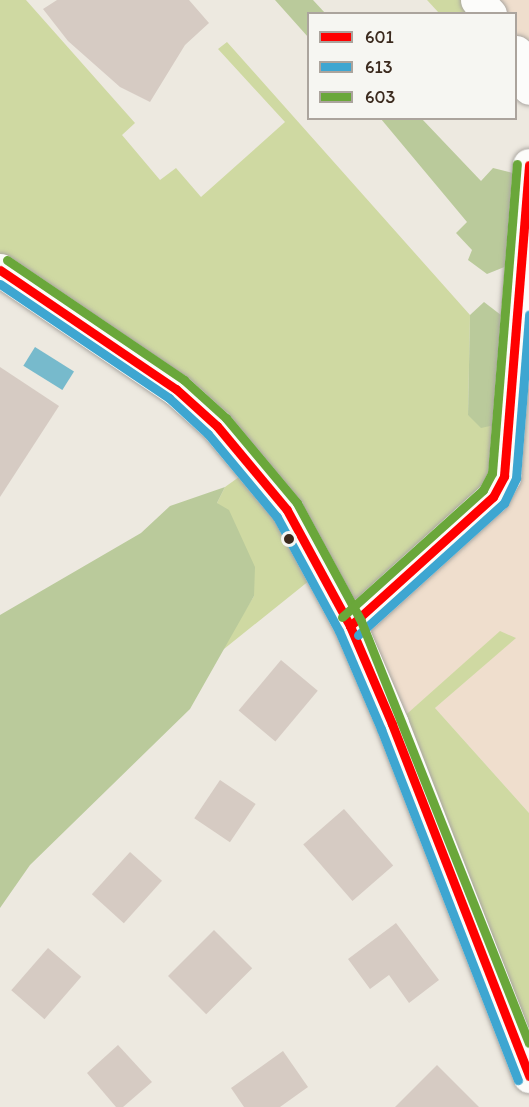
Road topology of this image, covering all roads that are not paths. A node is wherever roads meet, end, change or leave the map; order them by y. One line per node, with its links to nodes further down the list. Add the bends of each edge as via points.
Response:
1 (477, 0): 2 (street)
2 (487, 12)
3 (517, 55): 4 (street)
4 (529, 88)
5 (529, 165): 7 (street)
6 (0, 270): 8 (street, via 176,389 218,426 287,510)
7 (517, 475): 8 (street)
8 (350, 626): 9 (street)
9 (529, 1076)

